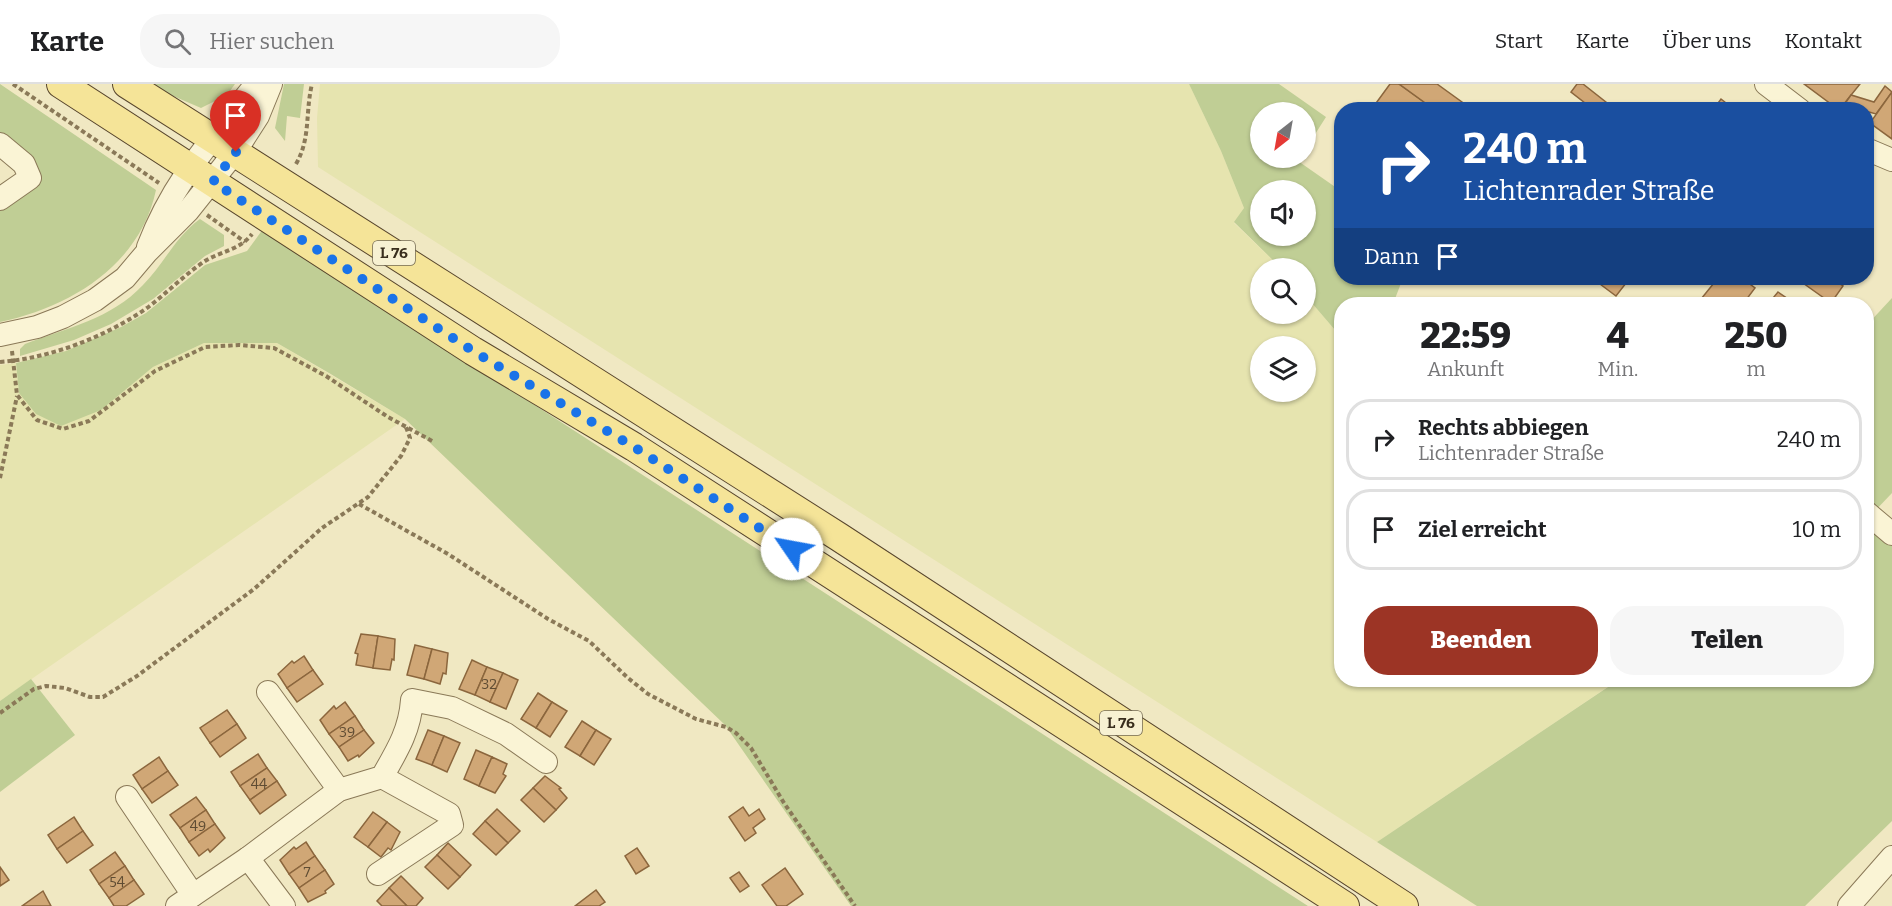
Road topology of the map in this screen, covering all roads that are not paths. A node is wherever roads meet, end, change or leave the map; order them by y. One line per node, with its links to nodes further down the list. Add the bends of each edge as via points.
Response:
1 (61, 84): 12 (main road, L 76)
2 (127, 84): 7 (main road, L 76)
3 (256, 84): 7 (street)
4 (271, 84): 9 (street, via 258,116)
5 (1766, 84): 6 (street)
6 (1790, 102)
7 (211, 137): 9 (main road, L 76); 12 (street)
8 (0, 144): 14 (street, via 24,165 30,178)
9 (236, 152): 13 (street); 30 (main road, L 76, via 839,537)
10 (1874, 152): 11 (street)
11 (1892, 160)
12 (189, 166): 13 (main road, L 76); 15 (street, via 166,205)
13 (213, 182): 15 (street); 29 (main road, L 76, via 473,351 634,447)
14 (0, 199)
15 (147, 252): 16 (street, via 125,278 95,300 37,327)
16 (0, 335)
17 (1874, 519): 18 (street)
18 (1892, 534)
19 (268, 692): 22 (street)
20 (546, 762): 21 (street, via 506,734 452,708 412,700 404,740)
21 (382, 777): 22 (street); 26 (street, via 449,814 452,825)
22 (339, 790): 25 (street)
23 (127, 797): 27 (street)
24 (1892, 857): 31 (street)
25 (248, 858): 27 (street); 28 (street)
26 (378, 874)
27 (185, 901)
28 (284, 906)
29 (1345, 906)
30 (1404, 906)
31 (1849, 906)

